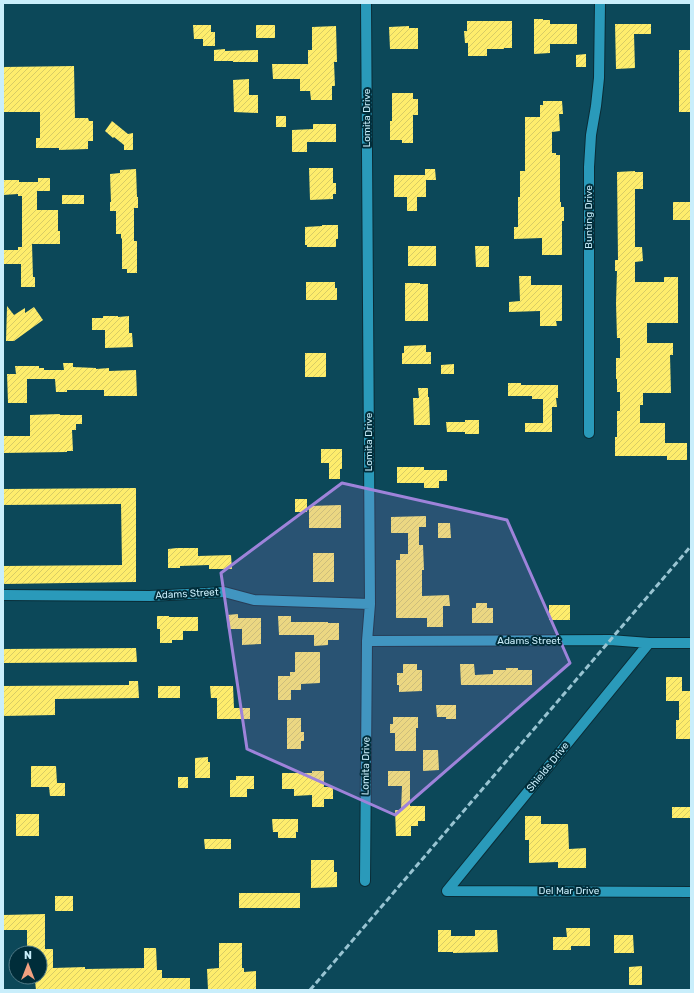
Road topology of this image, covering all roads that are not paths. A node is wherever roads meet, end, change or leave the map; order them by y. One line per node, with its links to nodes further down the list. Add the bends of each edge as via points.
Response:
1 (366, 3): 5 (street, Lomita Drive)
2 (600, 3): 3 (street, Bunting Drive, via 599,78 589,167)
3 (589, 433)
4 (3, 595): 5 (street, Adams Street, via 150,596 224,592 254,600)
5 (370, 604): 6 (street, Lomita Drive)
6 (367, 641): 7 (street, Adams Street, via 610,640); 9 (street, Lomita Drive)
7 (649, 643): 8 (street, Adams Street); 10 (street, Shields Drive)
8 (691, 643)
9 (365, 881)
10 (447, 891): 11 (street, Del Mar Drive)
11 (691, 892)

